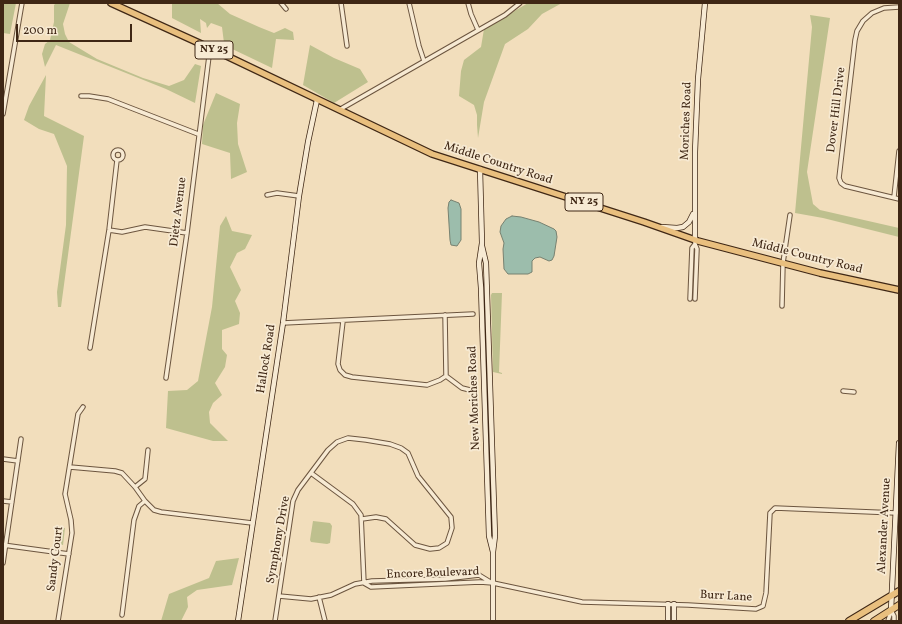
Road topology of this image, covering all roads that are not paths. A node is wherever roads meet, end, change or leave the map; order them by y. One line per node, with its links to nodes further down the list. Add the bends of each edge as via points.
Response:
1 (22, 3): 18 (street)
2 (111, 3): 13 (main road, Middle Country Road / NY 25)
3 (281, 3): 10 (street)
4 (341, 3): 12 (street)
5 (409, 3): 14 (street)
6 (468, 3): 11 (street)
7 (520, 3): 11 (street)
8 (705, 3): 27 (street, Moriches Road, via 698,79)
9 (899, 7): 25 (street, Dover Hill Drive, via 884,8 872,13 863,21 858,31 839,178 846,186)
10 (286, 9)
11 (478, 30): 14 (street)
12 (347, 46)
13 (210, 48): 16 (main road, Middle Country Road / NY 25); 19 (street, Dietz Avenue)
14 (424, 61): 17 (street)
15 (80, 96): 19 (street, via 108,99)
16 (317, 100): 17 (main road, Middle Country Road / NY 25); 24 (street, Hallock Road)
17 (338, 110): 22 (main road, Middle Country Road / NY 25, via 419,149)
18 (3, 114)
19 (198, 134): 31 (street, Dietz Avenue)
20 (899, 151): 25 (street)
21 (117, 160): 30 (street)
22 (480, 169): 29 (main road, Middle Country Road / NY 25); 67 (street, New Moriches Road, via 482,243 486,263 495,536)
23 (267, 195): 24 (street, via 277,193)
24 (300, 196): 41 (street, Hallock Road)
25 (894, 197): 26 (street, Dover Hill Drive)
26 (899, 199)
27 (694, 211): 29 (street, via 692,218 683,227); 32 (street, Moriches Road)
28 (790, 215): 33 (street)
29 (656, 226): 32 (main road, Middle Country Road / NY 25)
30 (109, 230): 31 (street, via 122,232 145,227); 42 (street)
31 (187, 233): 44 (street, Dietz Avenue)
32 (695, 242): 33 (main road, Middle Country Road / NY 25); 35 (street, via 692,248); 36 (street)
33 (783, 264): 34 (main road, Middle Country Road / NY 25); 37 (street)
34 (899, 290)
35 (690, 299)
36 (695, 299)
37 (782, 306)
38 (473, 314): 39 (street)
39 (445, 315): 40 (street); 43 (street)
40 (343, 321): 41 (street); 43 (street, via 338,364 345,375 427,385)
41 (283, 323): 62 (street, Hallock Road)
42 (90, 348)
43 (446, 376): 45 (street, via 462,388)
44 (166, 378)
45 (474, 391)
46 (843, 391): 47 (street)
47 (854, 392)
48 (83, 406): 54 (street, Sandy Court, via 78,414)
49 (21, 439): 53 (street)
50 (899, 443): 60 (street, Alexander Avenue)
51 (148, 450): 56 (street, via 145,479)
52 (3, 459): 53 (street)
53 (18, 461): 59 (street)
54 (70, 467): 56 (street, via 118,471); 64 (street, Sandy Court, via 65,494 72,529)
55 (311, 473): 61 (street, via 353,504); 61 (street, Symphony Drive, via 328,450 337,442 348,438 402,448 408,453 418,476 451,517 452,528 447,543 439,548 430,549 415,545 386,519); 69 (street, Symphony Drive, via 293,501)
56 (135, 487): 58 (street)
57 (3, 501): 59 (street)
58 (145, 501): 62 (street, via 154,510 161,512); 76 (street, via 139,506 134,520)
59 (12, 502): 63 (street)
60 (896, 513): 70 (street, Alexander Avenue); 73 (street, Burr Lane, via 775,508 770,513 766,593 763,606 756,609)
61 (362, 518): 66 (street)
62 (252, 523): 78 (street, Hallock Road)
63 (5, 545): 64 (street); 65 (street)
64 (69, 554): 77 (street, Sandy Court)
65 (3, 564)
66 (364, 583): 67 (street, Encore Boulevard, via 371,587); 67 (street, Encore Boulevard, via 479,575); 71 (street, Encore Boulevard)
67 (493, 583): 72 (street, Burr Lane, via 582,602); 81 (street, New Moriches Road)
68 (899, 591): 70 (highway)
69 (279, 596): 71 (street, Encore Boulevard, via 312,599); 79 (street, Symphony Drive)
70 (892, 596): 75 (street, Alexander Avenue); 84 (highway)
71 (319, 597): 80 (street)
72 (668, 604): 73 (street, Burr Lane); 82 (street)
73 (674, 604): 83 (street)
74 (899, 605): 75 (highway)
75 (891, 610): 85 (highway); 86 (street); 87 (street)
76 (122, 615)
77 (58, 621)
78 (238, 621)
79 (275, 621)
80 (325, 621)
81 (493, 621)
82 (668, 621)
83 (674, 621)
84 (849, 621)
85 (874, 621)
86 (888, 621)
87 (894, 621)

